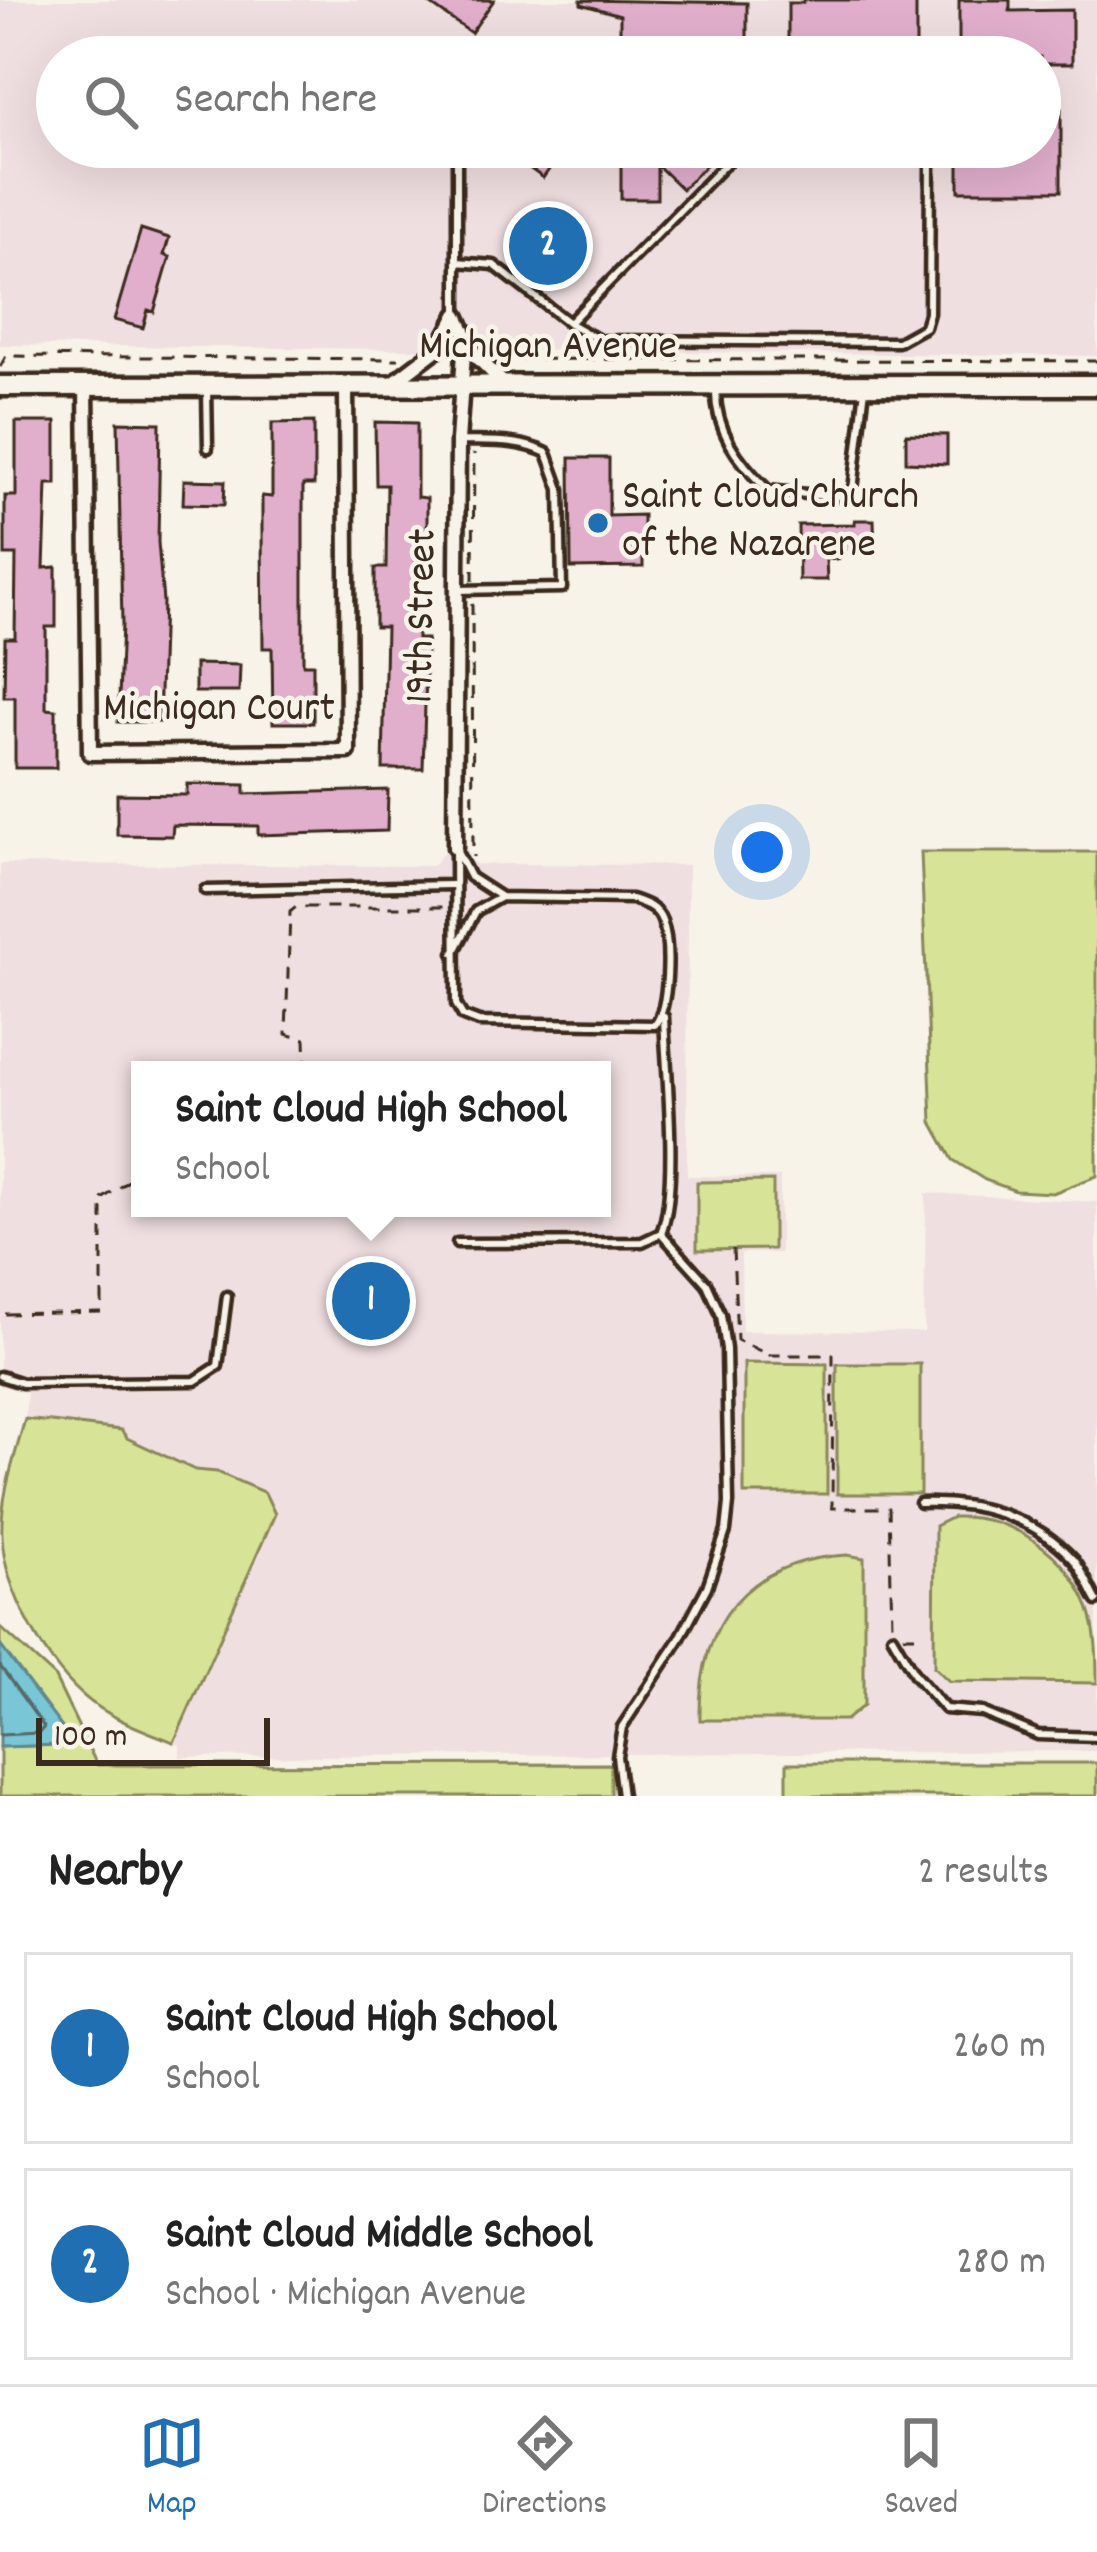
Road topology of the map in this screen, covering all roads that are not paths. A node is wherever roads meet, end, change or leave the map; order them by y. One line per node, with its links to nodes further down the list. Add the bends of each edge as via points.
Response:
1 (457, 168): 4 (lane)
2 (721, 168): 6 (lane)
3 (930, 168): 6 (lane, via 929,313 913,337 599,340)
4 (457, 262): 5 (lane); 6 (lane, via 494,265)
5 (458, 315): 7 (street); 17 (street, via 429,359)
6 (569, 323)
7 (465, 338): 9 (street, 19th Street); 10 (street)
8 (86, 385): 14 (street, Michigan Avenue); 15 (street, Michigan Avenue); 16 (street, Michigan Court, via 90,753 348,751)
9 (459, 385): 10 (street, Michigan Avenue); 17 (street, Michigan Avenue); 18 (street, 19th Street)
10 (505, 385): 11 (street, Michigan Avenue)
11 (716, 385): 12 (street, Michigan Avenue); 12 (lane, via 721,430 768,490 835,497 853,490)
12 (865, 385): 13 (street, Michigan Avenue)
13 (1097, 385)
14 (0, 386)
15 (207, 386): 16 (street, Michigan Avenue); 19 (lane)
16 (346, 386): 17 (street, Michigan Avenue)
17 (388, 386)
18 (458, 441): 20 (street, 19th Street); 20 (lane, via 530,445 547,453 560,489 562,588)
19 (208, 448)
20 (465, 589): 21 (street, 19th Street)
21 (455, 848): 22 (lane); 24 (lane, via 470,878)
22 (452, 885): 23 (lane); 25 (lane)
23 (205, 890)
24 (501, 897): 25 (lane, via 476,911); 26 (lane, via 649,904 662,920)
25 (454, 953): 26 (lane, via 456,1004 479,1022 655,1025)
26 (664, 1013): 27 (lane, via 669,1167)
27 (661, 1233): 28 (lane, via 642,1242); 35 (lane, via 707,1284 721,1315 729,1503 706,1587 622,1727)
28 (458, 1243)
29 (227, 1296): 30 (lane, via 218,1366 195,1381 22,1383)
30 (0, 1376)
31 (920, 1502): 32 (lane, via 993,1508 1031,1526 1075,1561)
32 (1097, 1601)
33 (892, 1636): 34 (lane, via 945,1708 982,1712 1038,1735)
34 (1097, 1737)
35 (622, 1796)

